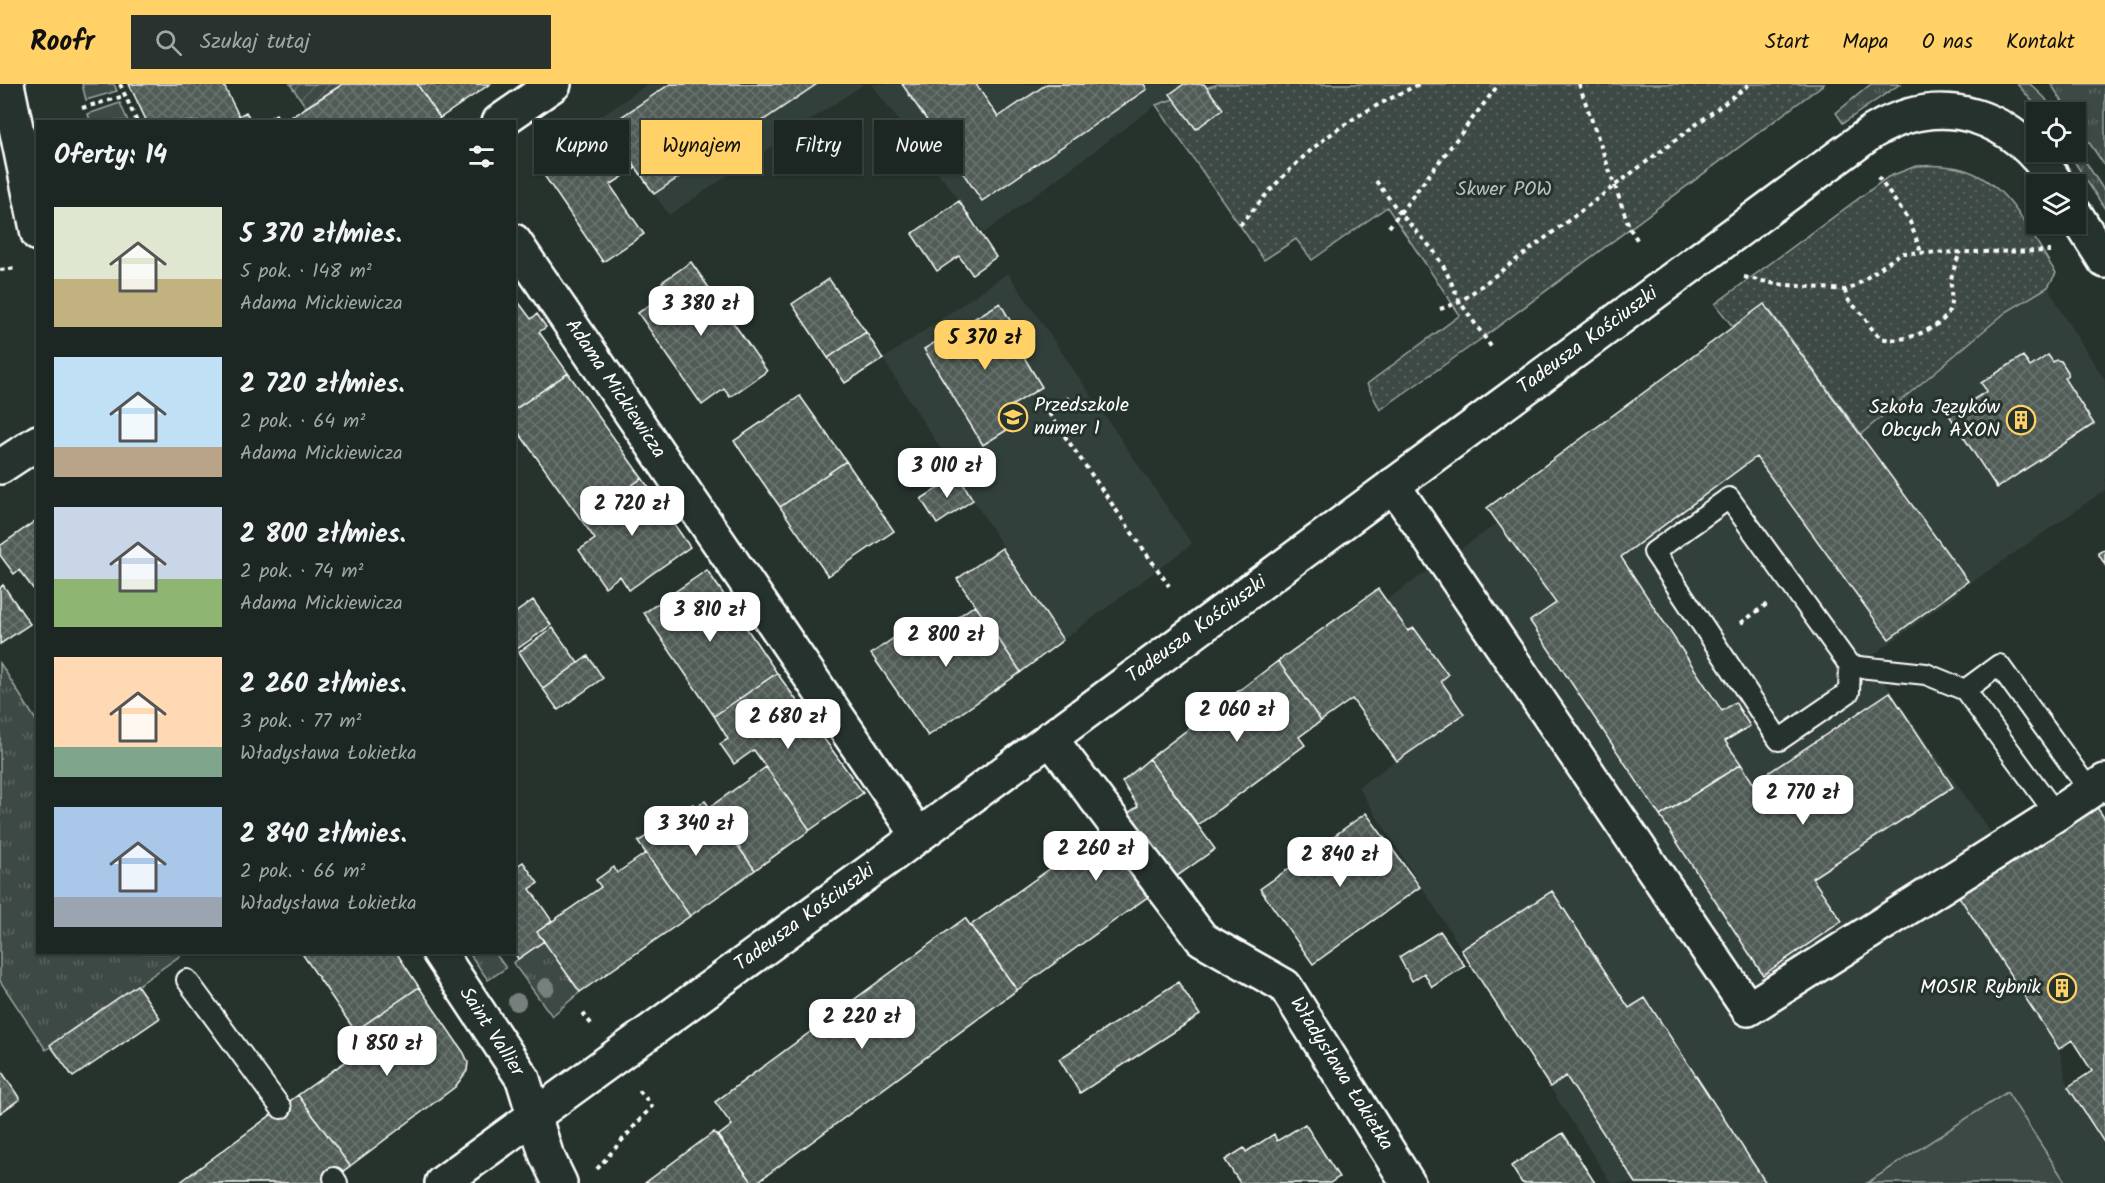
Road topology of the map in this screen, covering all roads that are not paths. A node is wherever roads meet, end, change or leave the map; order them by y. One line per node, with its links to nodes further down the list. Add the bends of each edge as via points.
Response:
1 (8, 84): 5 (street)
2 (554, 84): 3 (street)
3 (502, 120)
4 (2050, 174): 11 (street, Tadeusza Kościuszki, via 2022,142 2004,129 1965,114 1935,112 1895,119 1872,132)
5 (36, 224)
6 (2086, 231): 8 (street)
7 (516, 244): 17 (street, Adama Mickiewicza)
8 (2105, 261)
9 (36, 443): 10 (street)
10 (0, 467)
11 (1393, 485): 14 (street, Tadeusza Kościuszki); 16 (street, via 1748,1009)
12 (1850, 666): 12 (lane, via 1849,692 1779,740 1654,552 1729,498); 13 (lane, via 1926,674)
13 (1965, 690): 15 (lane, via 1999,665); 16 (lane)
14 (1050, 738): 17 (street, Tadeusza Kościuszki); 24 (street, Władysława Łokietka, via 1202,939 1285,986)
15 (2098, 786): 16 (street)
16 (2056, 814)
17 (918, 835): 21 (street, Tadeusza Kościuszki)
18 (440, 954): 21 (street, Saint Vallier, via 522,1079)
19 (187, 980): 20 (lane)
20 (281, 1108)
21 (533, 1117): 22 (street, Tadeusza Kościuszki); 23 (street, Saint Vallier)
22 (442, 1183)
23 (560, 1183)
24 (1408, 1183)

